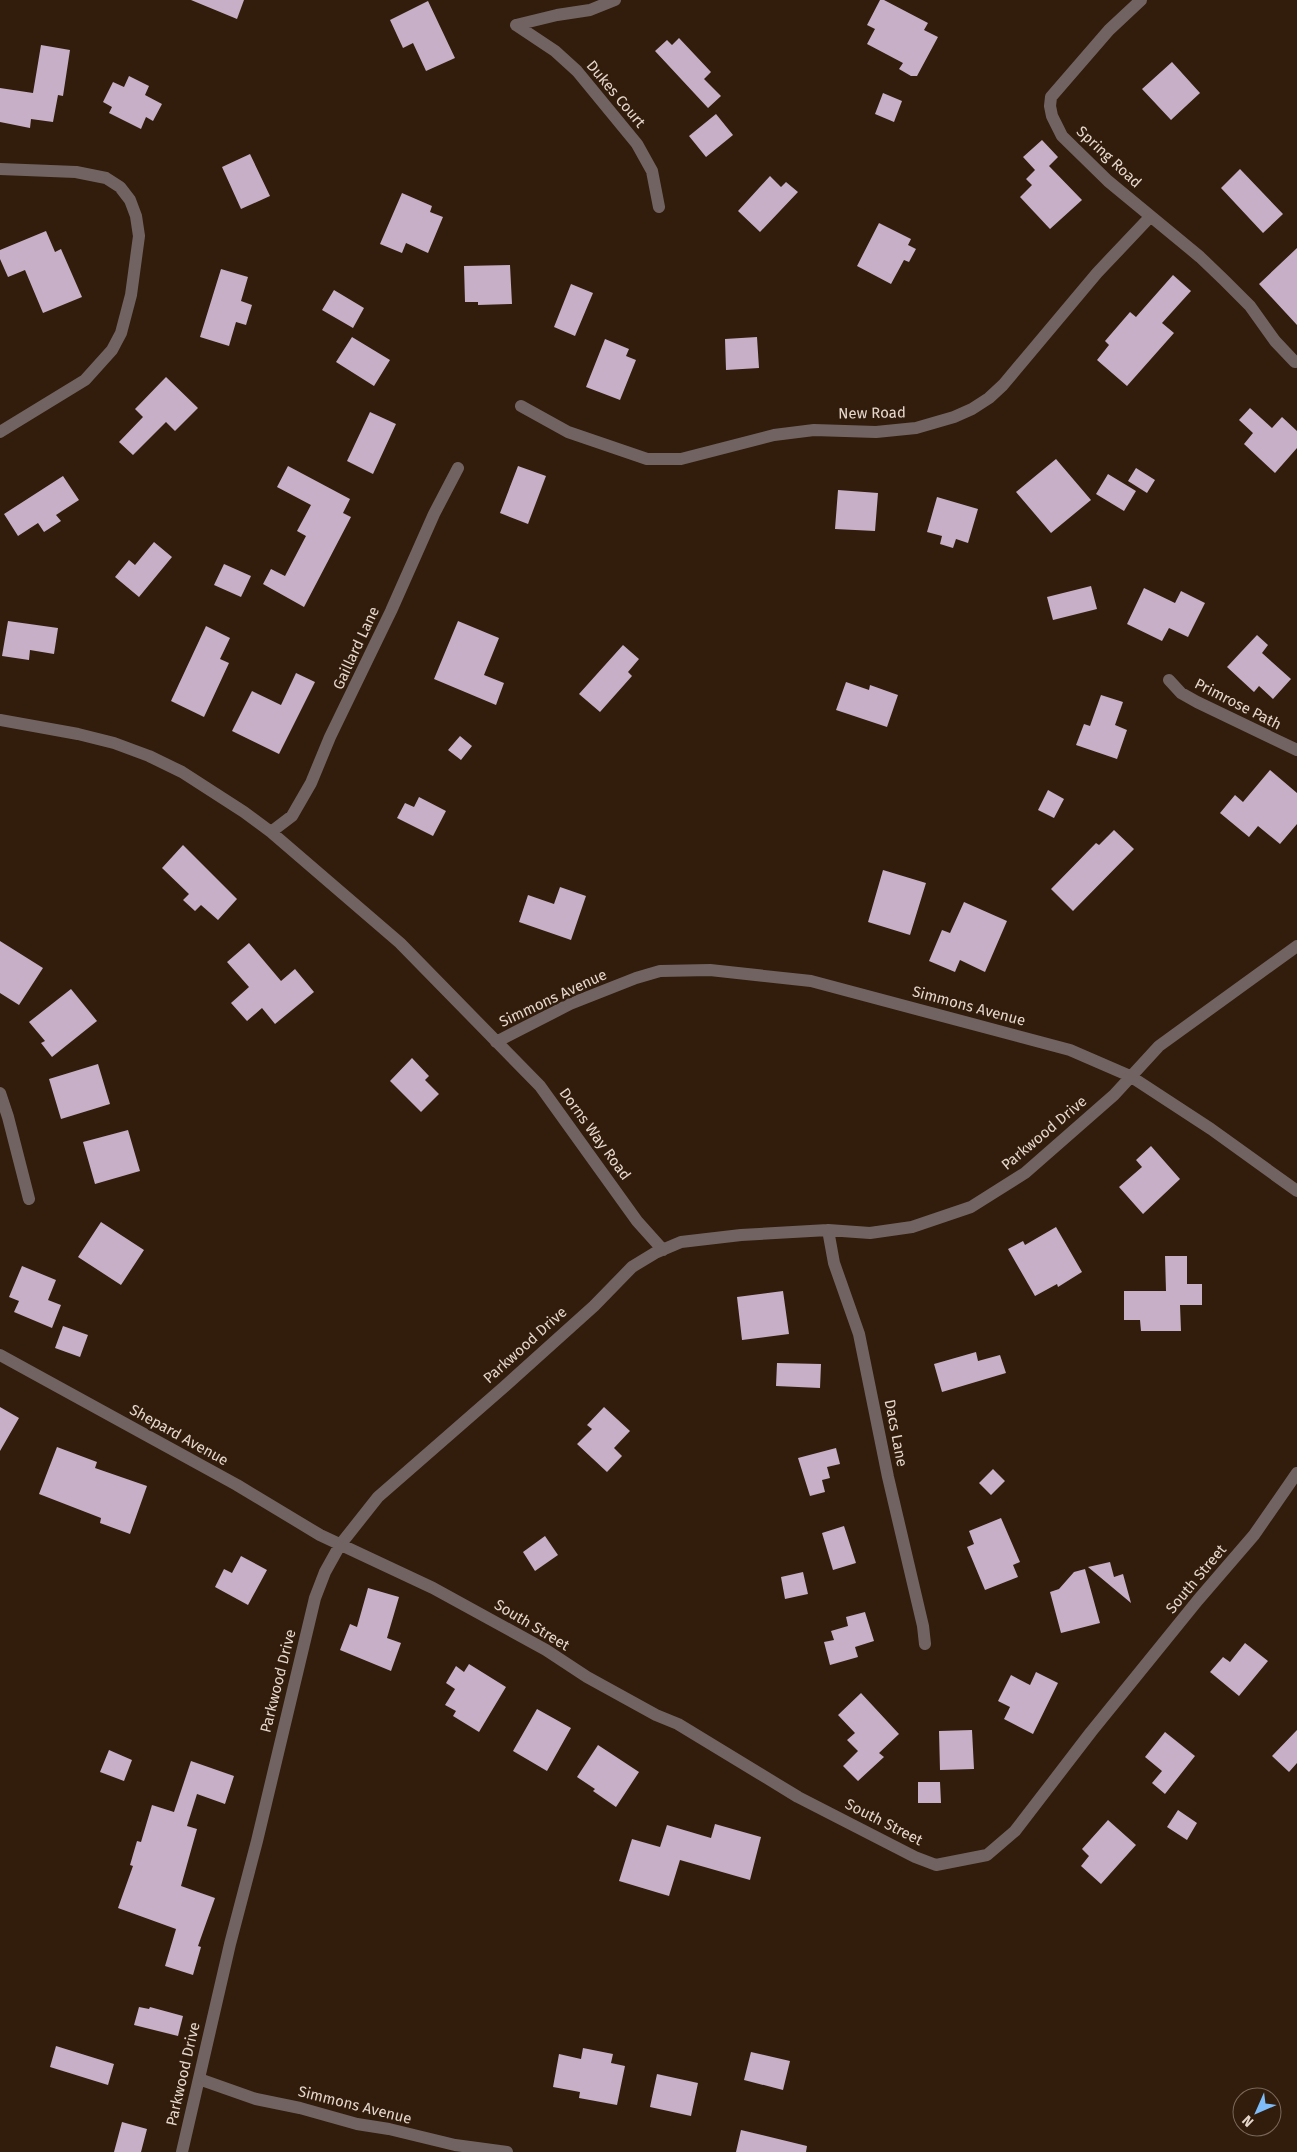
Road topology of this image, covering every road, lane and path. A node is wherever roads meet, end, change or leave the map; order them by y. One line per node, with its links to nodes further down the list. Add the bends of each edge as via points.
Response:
1 (615, 0): 4 (street, Dukes Court, via 590,10 516,25 555,51 577,71 637,144 652,171)
2 (1141, 0): 5 (street, Spring Road, via 1110,30 1051,98 1050,106 1062,136)
3 (0, 169): 8 (street, via 76,172 106,178 120,187 130,200 139,236 131,295 121,333 112,350 85,380)
4 (659, 207)
5 (1150, 217): 6 (street, Spring Road, via 1200,257 1250,306); 7 (street, New Road, via 1097,273 1003,385 972,409 945,420 896,431 814,430 774,435 698,456 664,460 647,459 568,432)
6 (1295, 362)
7 (521, 406)
8 (0, 432)
9 (458, 468): 13 (street, Gaillard Lane, via 311,783 292,816)
10 (1169, 680): 12 (street, Primrose Path, via 1181,693 1197,702)
11 (0, 720): 13 (street, Simmons Avenue, via 78,734 150,756 182,772)
12 (1297, 750)
13 (271, 832): 15 (street, Simmons Avenue, via 400,943)
14 (1297, 946): 16 (street, Parkwood Drive, via 1159,1046)
15 (496, 1042): 16 (street, Simmons Avenue, via 570,1004 636,978 660,971 710,970 811,981 1070,1050); 21 (street, Dorns Way Road, via 540,1086 637,1221)
16 (1130, 1076): 18 (street, Simmons Avenue); 20 (street, Parkwood Drive, via 1114,1095 1025,1173 971,1207 912,1228 870,1233)
17 (0, 1093): 19 (street)
18 (1297, 1191)
19 (29, 1199)
20 (828, 1230): 21 (street, Parkwood Drive, via 710,1238 680,1242); 25 (street, Dacs Lane, via 834,1263 859,1334)
21 (663, 1250): 24 (street, Parkwood Drive, via 632,1268 504,1387 378,1496)
22 (0, 1355): 24 (street, Shepard Avenue)
23 (1297, 1472): 24 (street, South Street, via 1254,1535 1091,1732 1015,1831 988,1855 936,1865 798,1796 678,1724 595,1682 546,1650 433,1588)
24 (340, 1545): 26 (street, Parkwood Drive, via 315,1598)
25 (925, 1644)
26 (199, 2079): 27 (street, Parkwood Drive); 28 (street, Simmons Avenue, via 256,2099 358,2124 455,2145)
27 (182, 2152)
28 (507, 2152)

